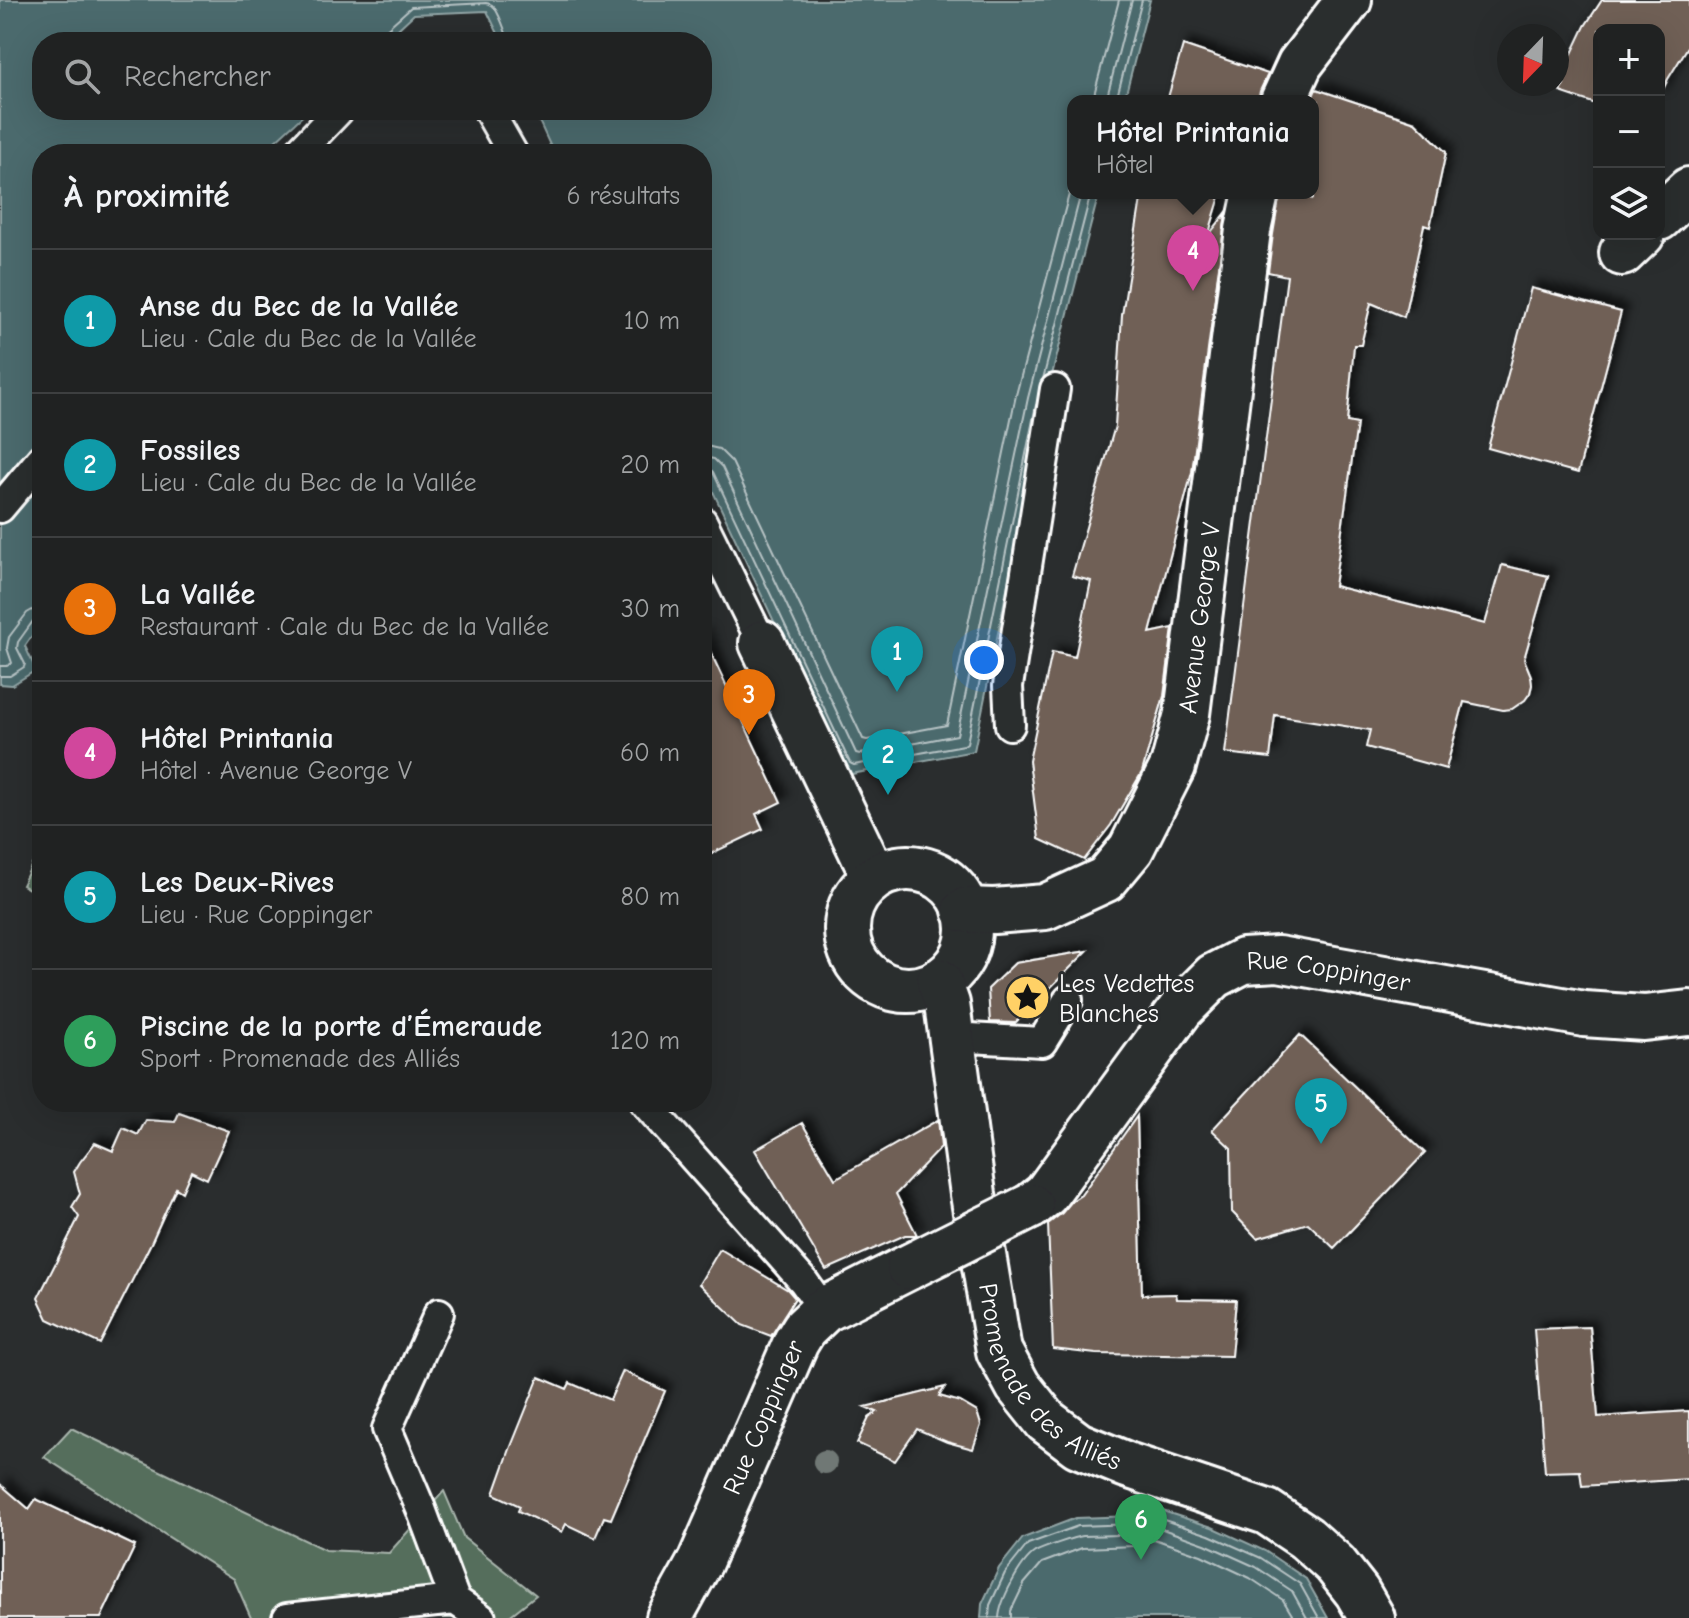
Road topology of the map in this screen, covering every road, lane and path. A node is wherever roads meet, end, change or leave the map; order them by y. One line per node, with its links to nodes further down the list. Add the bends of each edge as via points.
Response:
1 (1349, 0): 2 (street, via 1300,64)
2 (1286, 95)
3 (329, 120): 5 (lane)
4 (494, 120): 6 (lane)
5 (307, 144)
6 (507, 144)
7 (1689, 190): 9 (street)
8 (1255, 199): 17 (street, Avenue George V, via 1187,714 1173,766 1131,849 1106,879 1045,907)
9 (1665, 212)
10 (1055, 389): 15 (lane, via 1008,686)
11 (32, 470): 12 (lane)
12 (0, 508)
13 (712, 541): 14 (lane)
14 (762, 643): 16 (street)
15 (1010, 725)
16 (874, 877): 17 (street, via 900,868 928,871 951,886); 18 (street, via 860,890 846,925 856,961 868,976 903,990)
17 (965, 910): 18 (street, via 965,950)
18 (939, 981): 21 (street, Promenade des Alliés)
19 (1068, 1000): 21 (lane, via 1042,1042)
20 (1689, 1013): 23 (street, Rue Coppinger, bridge, via 1644,1018 1584,1014 1278,959 1243,961 1214,976 1181,1009 1046,1194)
21 (952, 1037): 29 (street, Promenade des Alliés, via 999,1351 1018,1386 1046,1421 1078,1445 1267,1512 1293,1529 1335,1564)
22 (653, 1112): 23 (lane)
23 (824, 1310): 28 (street, Rue Coppinger, via 796,1342 700,1562)
24 (439, 1313): 25 (lane, via 387,1429)
25 (455, 1600): 26 (lane); 27 (lane)
26 (287, 1618)
27 (481, 1618)
28 (669, 1618)
29 (1372, 1618)

